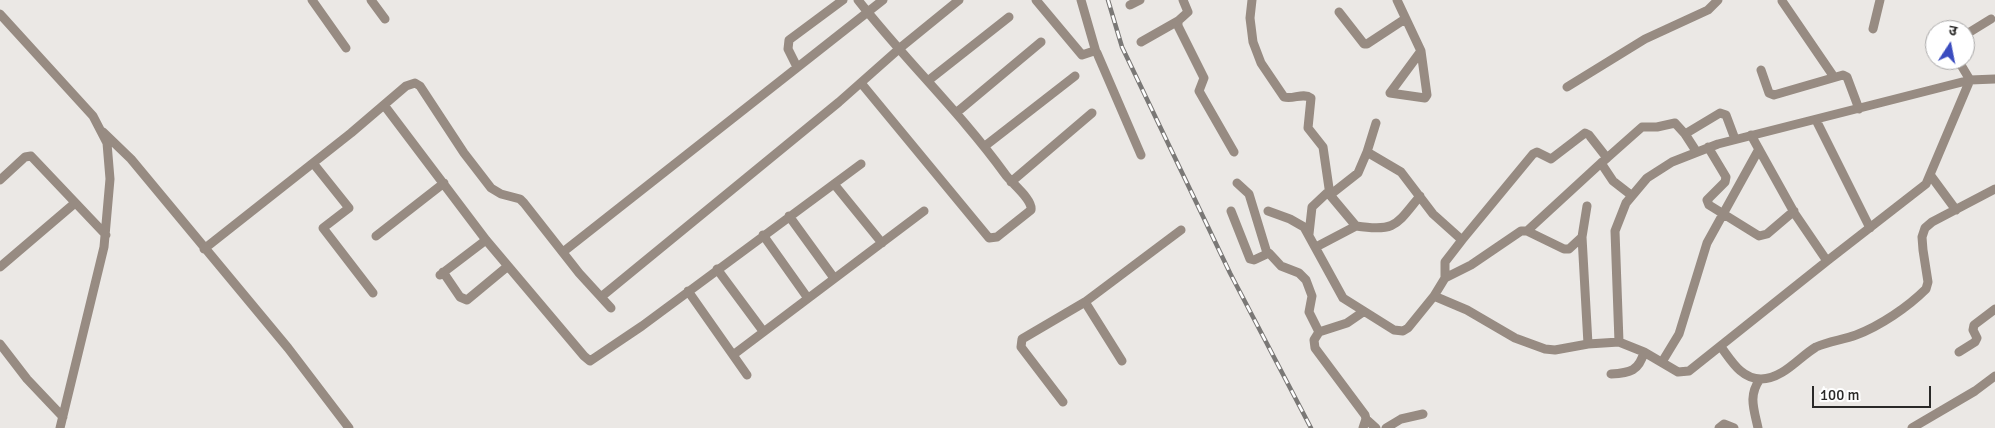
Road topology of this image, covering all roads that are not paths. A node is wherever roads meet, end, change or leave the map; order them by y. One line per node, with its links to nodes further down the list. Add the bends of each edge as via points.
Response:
1 (312, 0): 29 (street)
2 (371, 0): 21 (street)
3 (843, 0): 33 (street, via 788,40 788,49)
4 (858, 0): 17 (street)
5 (882, 0): 17 (street)
6 (959, 0): 30 (street)
7 (1036, 0): 32 (street, via 1082,55)
8 (1081, 0): 32 (street)
9 (1140, 0): 16 (street)
10 (1183, 0): 24 (street, via 1188,12)
11 (1252, 0): 70 (street, via 1250,29 1261,63 1284,97 1291,99 1306,95 1311,98 1308,128 1322,147)
12 (1397, 0): 22 (street)
13 (1718, 0): 42 (street, via 1708,10 1645,39)
14 (1880, 0): 25 (street)
15 (1782, 1): 37 (street)
16 (1130, 5)
17 (867, 12): 30 (street); 33 (street)
18 (1339, 12): 22 (street, via 1367,44)
19 (0, 14): 49 (street, via 93,116)
20 (1008, 17): 39 (street)
21 (385, 19)
22 (1405, 19): 31 (street)
23 (1991, 19): 26 (street)
24 (1178, 21): 28 (street); 56 (street, via 1204,78 1199,91)
25 (1873, 29)
26 (1975, 29)
27 (1041, 42): 45 (street)
28 (1141, 42)
29 (346, 48)
30 (900, 48): 39 (street); 41 (street)
31 (1421, 51): 31 (street, via 1427,96 1390,93 1390,90)
32 (1096, 52): 59 (street)
33 (797, 67): 96 (street)
34 (1761, 70): 37 (street, via 1769,93 1774,96)
35 (1964, 70): 40 (street)
36 (1076, 76): 53 (street)
37 (1834, 76): 44 (street, via 1847,77)
38 (1995, 79): 40 (street)
39 (929, 80): 45 (street)
40 (1970, 80): 44 (street); 63 (street)
41 (861, 83): 65 (street, via 989,238 997,237 1031,210 1030,202); 107 (street)
42 (1567, 87)
43 (384, 105): 61 (street); 66 (street); 96 (street, via 411,83 420,86 491,188 520,199)
44 (1859, 109): 47 (street)
45 (956, 113): 53 (street)
46 (1092, 113): 65 (street)
47 (1816, 120): 51 (street); 83 (street)
48 (1376, 123): 57 (street)
49 (103, 132): 87 (street, via 110,167); 95 (street, via 131,159)
50 (1686, 134): 52 (street, via 1723,113); 58 (street); 60 (street, via 1675,123 1642,127)
51 (1751, 135): 52 (street); 55 (street)
52 (1735, 139): 54 (street)
53 (984, 146): 65 (street)
54 (1708, 147): 58 (street); 81 (street, via 1726,177 1706,203)
55 (1759, 149): 79 (street); 81 (street)
56 (1234, 152)
57 (1367, 152): 70 (street, via 1358,174); 72 (street, via 1401,172)
58 (1696, 152): 71 (street, via 1656,171)
59 (1141, 154)
60 (1604, 160): 71 (street, via 1613,181); 85 (street); 92 (street, via 1587,134 1581,135 1551,159 1536,152)
61 (313, 163): 95 (street); 105 (street, via 349,208 323,228)
62 (861, 164): 68 (street)
63 (1931, 176): 75 (street); 83 (street, via 1919,190)
64 (0, 180): 73 (street, via 25,157 31,156)
65 (1011, 182)
66 (444, 183): 88 (street); 91 (street)
67 (1237, 183): 97 (street, via 1249,194)
68 (834, 184): 80 (street); 93 (street)
69 (1995, 189): 75 (street)
70 (1330, 193): 82 (street); 86 (street, via 1312,207)
71 (1632, 195): 115 (street, via 1614,236)
72 (1420, 196): 82 (street, via 1391,227); 92 (street, via 1433,214)
73 (75, 203): 87 (street); 100 (street)
74 (1587, 206): 90 (street)
75 (1956, 210): 127 (street, via 1925,228 1922,237 1928,282 1924,292 1865,331 1824,344 1776,375)
76 (924, 211): 93 (street)
77 (1231, 211): 97 (street, via 1250,259)
78 (1268, 211): 86 (street, via 1298,222)
79 (1794, 211): 81 (street, via 1763,236); 98 (street)
80 (789, 216): 89 (street); 102 (street)
81 (1723, 216): 123 (street, via 1702,254 1679,334)
82 (1356, 226): 94 (street)
83 (1870, 228): 98 (street)
84 (1181, 230): 109 (street)
85 (1527, 231): 90 (street, via 1564,250); 103 (street, via 1518,232 1471,265)
86 (1309, 234): 94 (street)
87 (106, 235): 130 (street)
88 (376, 236)
89 (763, 236): 101 (street); 108 (street)
90 (1582, 237): 117 (street)
91 (486, 240): 99 (street); 99 (street, via 442,274 460,297 467,300)
92 (1462, 240): 103 (street, via 1445,262)
93 (882, 243): 102 (street)
94 (1316, 247): 112 (street, via 1344,298)
95 (204, 248): 133 (street, via 288,348)
96 (563, 252): 107 (street)
97 (1267, 253): 114 (street, via 1281,266 1299,273 1306,280 1312,296 1309,312)
98 (1827, 261): 118 (street)
99 (508, 266): 104 (street, via 590,361)
100 (0, 267)
101 (717, 269): 104 (street); 113 (street)
102 (834, 278): 108 (street)
103 (1445, 278): 106 (street)
104 (688, 291): 121 (street)
105 (373, 292)
106 (1434, 296): 112 (street, via 1404,331 1394,330); 117 (street, via 1468,310 1537,347 1555,350)
107 (601, 297): 110 (street)
108 (807, 297): 113 (street)
109 (1085, 302): 122 (street); 128 (street, via 1022,339 1020,344)
110 (611, 308)
111 (1995, 309): 120 (street, via 1974,325 1975,342)
112 (1363, 312): 114 (street, via 1347,323)
113 (763, 330): 121 (street)
114 (1319, 332): 131 (street, via 1314,348)
115 (1620, 342): 117 (street); 119 (street)
116 (0, 344): 130 (street)
117 (1588, 344)
118 (1722, 346): 123 (street, via 1684,373); 127 (street, via 1737,368)
119 (1644, 352): 123 (street); 124 (street, via 1635,370)
120 (1959, 352)
121 (733, 354): 125 (street)
122 (1122, 361)
123 (1662, 362)
124 (1611, 374)
125 (747, 375)
126 (1995, 376): 140 (street)
127 (1760, 379): 139 (street, via 1752,399)
128 (1063, 402)
129 (1423, 414): 136 (street, via 1401,419)
130 (63, 417): 132 (street)
131 (1366, 419): 134 (street); 135 (street)
132 (60, 428)
133 (349, 428)
134 (1363, 428)
135 (1376, 428)
136 (1386, 428)
137 (1719, 428): 138 (street, via 1724,424)
138 (1734, 428)
139 (1758, 428)
140 (1912, 428)

